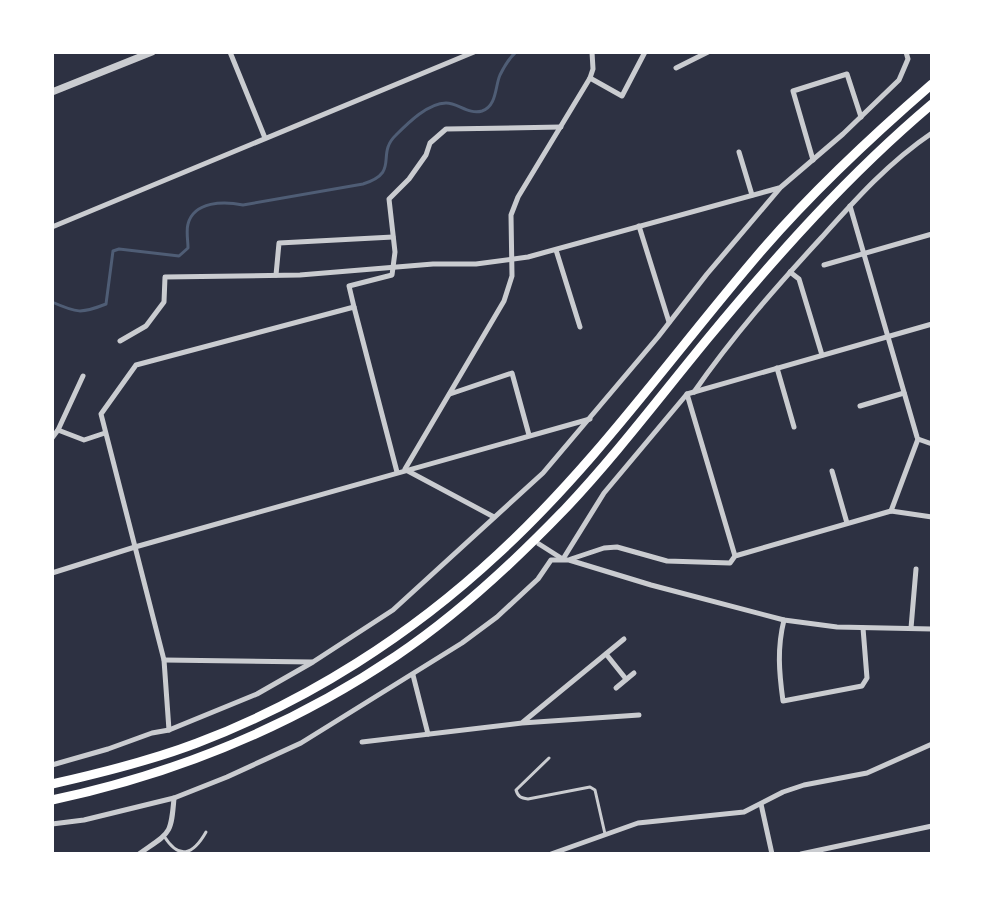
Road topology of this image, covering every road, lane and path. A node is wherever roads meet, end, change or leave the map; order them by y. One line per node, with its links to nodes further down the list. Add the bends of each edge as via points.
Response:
1 (152, 52): 11 (street)
2 (230, 52): 16 (street)
3 (474, 52): 16 (street)
4 (592, 52): 9 (street)
5 (645, 52): 9 (street, via 622,96)
6 (708, 52): 8 (street)
7 (906, 52): 13 (street, via 908,59 899,80)
8 (676, 68)
9 (590, 78): 14 (street)
10 (932, 84): 87 (highway, via 858,148 819,188 763,249 583,466 499,554 454,593 396,637 281,706 196,744)
11 (52, 92)
12 (932, 104): 89 (highway, via 836,192 565,508 430,630 335,694 267,729 156,773)
13 (861, 117): 18 (street); 18 (street, via 847,74 793,91)
14 (561, 127): 25 (street, via 446,129 430,142 409,179 389,199); 28 (street, via 518,196 511,215)
15 (932, 134): 21 (street, via 887,166)
16 (265, 138): 23 (street)
17 (739, 152): 20 (street)
18 (813, 160): 19 (street)
19 (781, 187): 20 (street); 34 (street)
20 (752, 195): 22 (street)
21 (850, 206): 27 (street); 31 (street)
22 (639, 226): 26 (street); 34 (street)
23 (52, 227)
24 (932, 234): 27 (street)
25 (393, 237): 30 (street); 32 (street, via 279,243)
26 (556, 249): 28 (street); 36 (street)
27 (863, 254): 29 (street); 37 (street)
28 (512, 259): 30 (street); 44 (street, via 512,276 504,301)
29 (824, 265)
30 (393, 268): 32 (street); 33 (street, via 392,275 349,286)
31 (790, 272): 39 (street, via 799,279); 42 (street)
32 (276, 275): 38 (street, via 165,277 164,302 146,326)
33 (354, 307): 49 (street, via 136,366 101,414); 56 (street)
34 (669, 322): 46 (street)
35 (932, 324): 37 (street)
36 (580, 327)
37 (888, 337): 39 (street); 43 (street)
38 (120, 341)
39 (822, 356): 40 (street)
40 (777, 368): 42 (street); 47 (street)
41 (83, 376): 48 (street)
42 (691, 393): 63 (street); 64 (street, via 604,493)
43 (904, 393): 45 (street); 52 (street)
44 (450, 394): 50 (street, via 512,373); 54 (street)
45 (860, 406)
46 (590, 419): 50 (street); 58 (street, via 543,473)
47 (794, 427)
48 (58, 430): 49 (street, via 84,440); 51 (street)
49 (105, 433): 62 (street)
50 (529, 435): 54 (street)
51 (52, 438)
52 (918, 439): 53 (street); 57 (street)
53 (932, 444)
54 (405, 469): 56 (street); 58 (street)
55 (832, 471): 60 (street)
56 (397, 472): 62 (street)
57 (891, 511): 59 (street); 60 (street)
58 (494, 517): 74 (street, via 393,610)
59 (932, 517)
60 (848, 523): 63 (street)
61 (539, 544): 64 (street)
62 (135, 547): 66 (street); 73 (street)
63 (735, 556): 64 (street, via 730,563 667,561 604,548)
64 (566, 559): 67 (street); 76 (street, via 551,560 538,579 497,617)
65 (915, 569): 69 (street)
66 (52, 573)
67 (784, 621): 68 (street); 68 (street, via 778,662 783,701 862,686 867,678)
68 (863, 628): 69 (street)
69 (911, 628): 70 (street)
70 (932, 629)
71 (624, 639): 72 (street)
72 (606, 654): 77 (street); 80 (street)
73 (164, 660): 74 (street); 81 (street)
74 (313, 662): 81 (street, via 257,694)
75 (634, 673): 77 (street)
76 (413, 675): 82 (street); 88 (street, via 301,743)
77 (626, 679): 78 (street)
78 (616, 688)
79 (639, 715): 80 (street)
80 (522, 723): 82 (street)
81 (170, 730): 86 (street)
82 (428, 734): 83 (street)
83 (362, 742)
84 (932, 744): 90 (street, via 867,773 804,785)
85 (549, 758): 94 (lane, via 516,790 517,794 528,800 590,787 595,790)
86 (52, 765)
87 (52, 784)
88 (174, 798): 91 (street); 95 (street, via 172,823)
89 (52, 800)
90 (761, 804): 94 (street, via 744,812 638,823); 98 (street)
91 (52, 824)
92 (932, 826): 99 (street)
93 (206, 832): 95 (lane, via 194,849 185,853 176,851)
94 (605, 834): 97 (street)
95 (164, 836): 96 (street)
96 (139, 854)
97 (551, 854)
98 (772, 854)
99 (801, 854)

